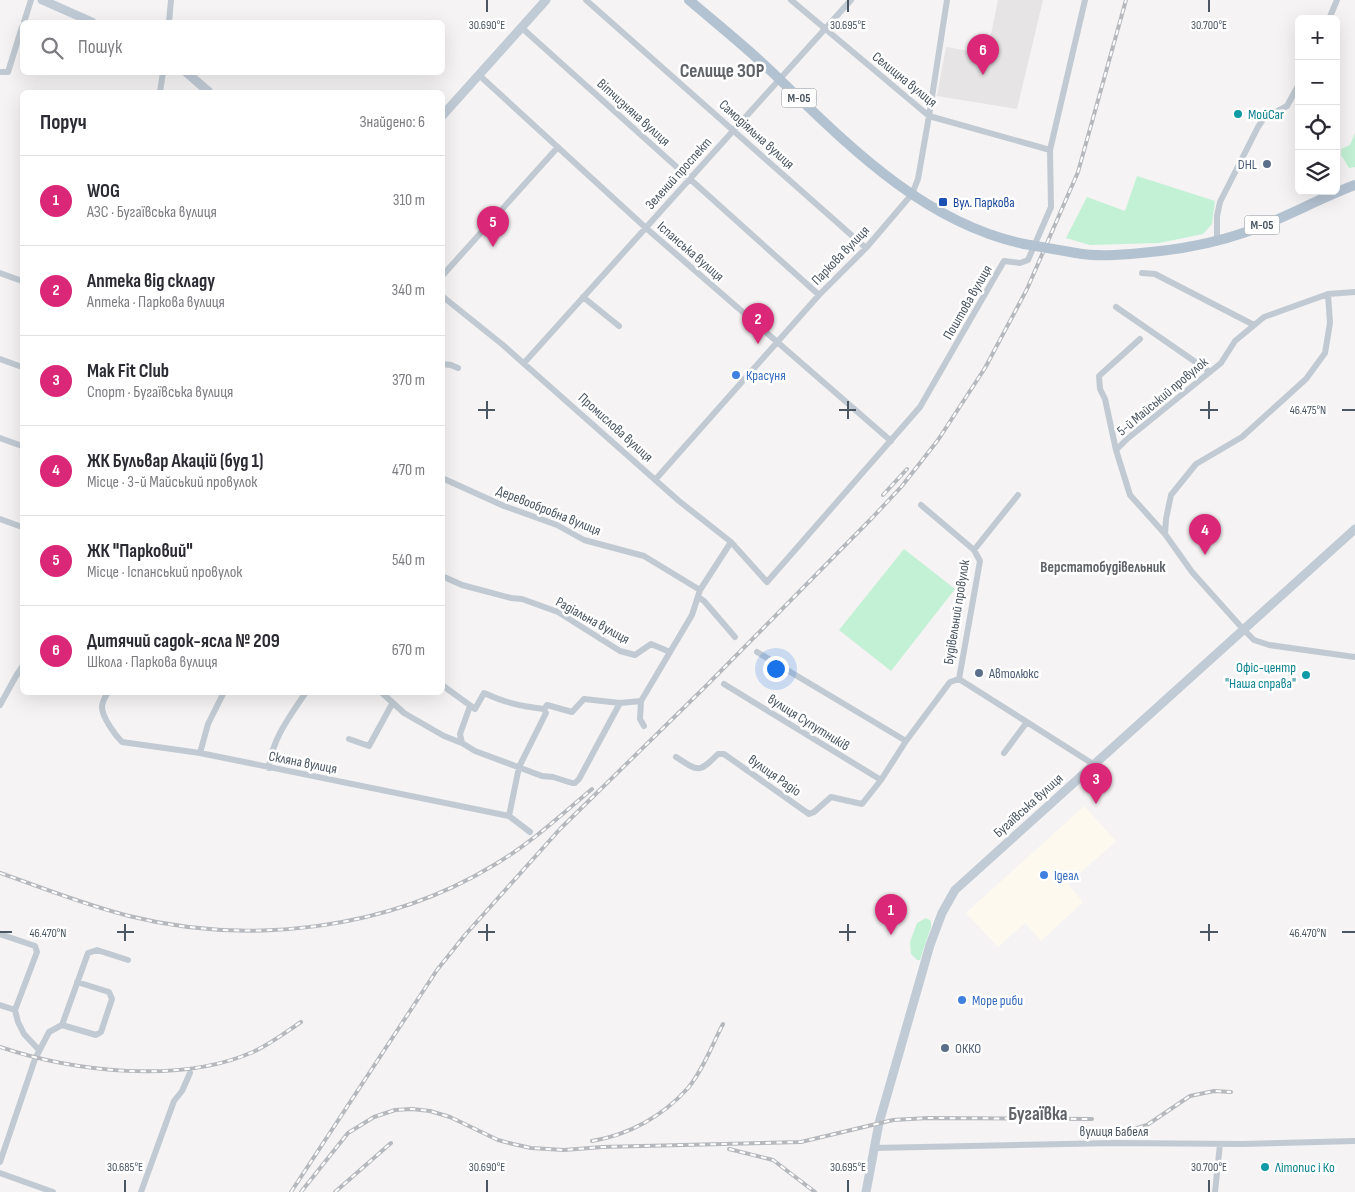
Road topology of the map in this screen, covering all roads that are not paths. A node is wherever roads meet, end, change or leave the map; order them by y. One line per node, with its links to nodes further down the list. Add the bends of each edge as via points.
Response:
1 (31, 0): 13 (street)
2 (42, 0): 14 (main road)
3 (171, 0): 15 (street)
4 (546, 0): 16 (main road)
5 (586, 0): 29 (street, Самодіяльна вулиця)
6 (689, 0): 23 (main road, М-05)
7 (791, 0): 17 (street, Селищна вулиця)
8 (851, 0): 17 (street, Зелений проспект)
9 (947, 0): 28 (street, Паркова вулиця)
10 (1085, 0): 31 (street, Поштова вулиця)
11 (1337, 0): 12 (street)
12 (1331, 15)
13 (25, 20)
14 (87, 20)
15 (169, 20)
16 (522, 28): 22 (main road); 32 (street, Вітчизняна вулиця)
17 (824, 28): 23 (street, Зелений проспект); 28 (street, Селищна вулиця)
18 (20, 33): 19 (street, via 8,72)
19 (0, 72)
20 (163, 75): 24 (street)
21 (189, 75): 25 (main road)
22 (479, 75): 27 (main road); 30 (street, Іспанська вулиця)
23 (779, 79): 29 (street, Зелений проспект); 34 (main road, М-05, via 856,150)
24 (160, 90)
25 (207, 90)
26 (1295, 91): 36 (street, via 1287,106 1264,118 1258,127 1220,202)
27 (445, 113)
28 (929, 116): 31 (street, Селищна вулиця); 34 (street, Паркова вулиця, via 918,179)
29 (734, 130): 32 (street, Зелений проспект); 37 (street, Самодіяльна вулиця)
30 (558, 147): 35 (street, Іспанська вулиця); 39 (street)
31 (1050, 150): 59 (street, Поштова вулиця, via 1051,207 1028,260 1020,263 1004,261 920,407)
32 (690, 178): 35 (street, Зелений проспект); 44 (street, Вітчизняна вулиця)
33 (1355, 185): 36 (main road, М-05)
34 (912, 194): 36 (main road, М-05, bridge, via 996,236 1076,253 1100,256 1153,252); 37 (street, Паркова вулиця)
35 (646, 228): 45 (street, Зелений проспект); 51 (street, Іспанська вулиця)
36 (1217, 241)
37 (866, 248): 44 (street, Паркова вулиця)
38 (0, 273): 41 (street)
39 (445, 273)
40 (1142, 273): 48 (street, via 1155,274)
41 (20, 280)
42 (1355, 292): 43 (street, 5-й Майський провулок)
43 (1328, 294): 48 (street, 5-й Майський провулок, via 1264,317); 69 (street, via 1330,323 1326,353 1306,379 1242,437 1196,464 1171,495)
44 (819, 295): 51 (street, Паркова вулиця)
45 (583, 297): 49 (street); 53 (street, Зелений проспект)
46 (445, 298): 53 (street, Промислова вулиця)
47 (1116, 307): 57 (street)
48 (1254, 325): 57 (street, 5-й Майський провулок, via 1235,341 1221,363)
49 (619, 326)
50 (1140, 339): 61 (street, via 1099,376)
51 (777, 342): 59 (street, Іспанська вулиця); 63 (street, Паркова вулиця)
52 (0, 359): 55 (street)
53 (524, 363): 63 (street, Промислова вулиця)
54 (445, 364): 56 (street)
55 (20, 366)
56 (458, 368)
57 (1210, 372): 61 (street, 5-й Майський провулок)
58 (0, 438): 60 (street)
59 (891, 441): 73 (street, Поштова вулиця)
60 (20, 445)
61 (1116, 450): 69 (street, 5-й Майський провулок, via 1130,495)
62 (445, 479): 74 (street, Деревообробна вулиця, via 584,540 644,556)
63 (655, 480): 70 (street, Промислова вулиця)
64 (1018, 495): 71 (street)
65 (921, 505): 71 (street, Будівельний провулок)
66 (0, 519): 67 (street)
67 (20, 526)
68 (1355, 529): 76 (main road, Бугаївська вулиця)
69 (1165, 534): 76 (street, 5-й Майський провулок, via 1187,566)
70 (731, 542): 73 (street, Промислова вулиця); 74 (street)
71 (974, 550): 82 (street, Будівельний провулок, via 980,561)
72 (445, 577): 78 (street, Радіальна вулиця, via 558,612 620,651 635,655 650,644)
73 (767, 582)
74 (700, 590): 75 (street)
75 (698, 597): 77 (street); 78 (street, via 692,616)
76 (1243, 629): 80 (street, 5-й Майський провулок, via 1254,640 1269,645); 103 (main road, Бугаївська вулиця)
77 (735, 637)
78 (670, 652): 89 (street)
79 (757, 652): 98 (street)
80 (1355, 657)
81 (20, 671): 92 (street)
82 (958, 679): 95 (street); 98 (street, Будівельний провулок, via 950,682)
83 (724, 684): 106 (street, вулиця Супутників)
84 (445, 687): 93 (street)
85 (106, 695): 101 (street, Скляна вулиця, via 102,710 122,742)
86 (222, 695): 101 (street, via 208,724)
87 (304, 695): 105 (street, via 270,752)
88 (384, 695): 91 (street)
89 (641, 701): 90 (street); 96 (street, via 640,718)
90 (620, 703): 94 (street, via 584,699 572,712 547,706); 104 (street, via 575,783)
91 (392, 704): 97 (street, via 369,746); 99 (street, via 444,736)
92 (0, 705)
93 (470, 706): 94 (street, via 475,708 484,693 507,703); 99 (street, via 460,734)
94 (544, 709): 104 (street, via 546,713)
95 (1027, 722): 100 (street); 103 (street)
96 (644, 726)
97 (349, 739)
98 (906, 741): 106 (street, Будівельний провулок)
99 (462, 743): 104 (street, via 474,751)
100 (1004, 753)
101 (200, 754): 105 (street, Скляна вулиця)
102 (676, 758): 107 (street, вулиця Радіо, via 700,768 718,754 724,754 809,814 831,796)
103 (1093, 764): 120 (main road, Бугаївська вулиця, via 955,890 948,900 930,945)
104 (519, 767): 108 (street)
105 (269, 768): 108 (street, Скляна вулиця)
106 (881, 780): 107 (street, Будівельний провулок)
107 (862, 804)
108 (509, 816): 109 (street, Скляна вулиця)
109 (530, 832)
110 (0, 934): 114 (street, via 35,946 37,952)
111 (128, 960): 112 (street, via 93,950 88,953)
112 (77, 982): 115 (street); 115 (street, via 112,995 101,1032 96,1035)
113 (0, 1005): 114 (street)
114 (15, 1010): 116 (street, via 24,1034)
115 (62, 1024): 116 (street, via 49,1032)
116 (39, 1050): 121 (street)
117 (190, 1074): 124 (street, via 174,1101)
118 (1355, 1141): 119 (street, вулиця Бабеля)
119 (1220, 1144): 120 (street, вулиця Бабеля); 126 (street)
120 (874, 1148): 125 (main road, Бугаївська вулиця)
121 (0, 1162)
122 (0, 1173): 123 (street)
123 (53, 1192)
124 (141, 1192)
125 (866, 1192)
126 (1215, 1192)

